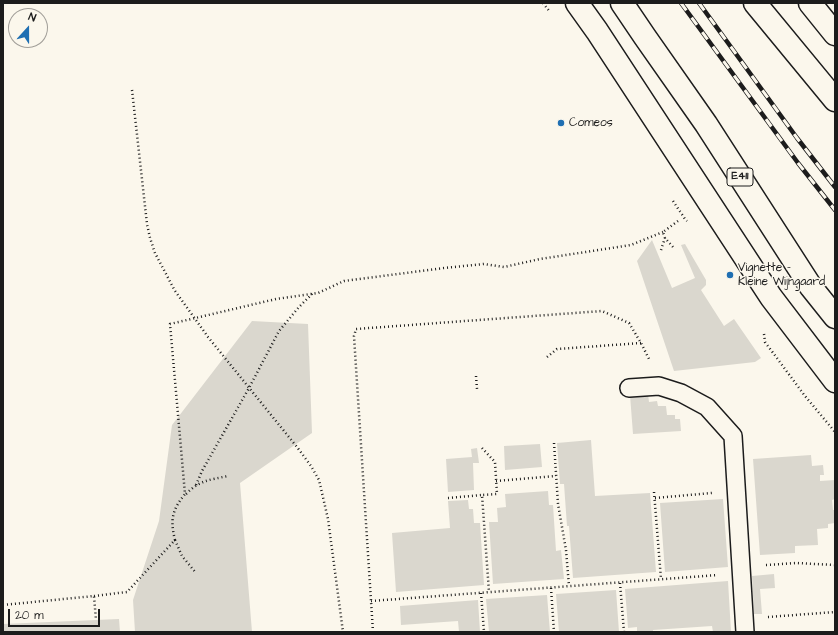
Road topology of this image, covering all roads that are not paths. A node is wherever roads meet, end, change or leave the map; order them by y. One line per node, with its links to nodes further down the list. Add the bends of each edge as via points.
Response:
1 (577, 3): 8 (main road, via 598,31 771,297)
2 (622, 3): 7 (main road, E411, via 706,124 811,287)
3 (755, 3): 6 (main road)
4 (810, 3): 5 (main road)
5 (835, 34)
6 (835, 100)
7 (835, 317)
8 (835, 381)
9 (629, 388): 10 (lane, via 659,386 681,393 707,407 732,436)
10 (746, 632)

